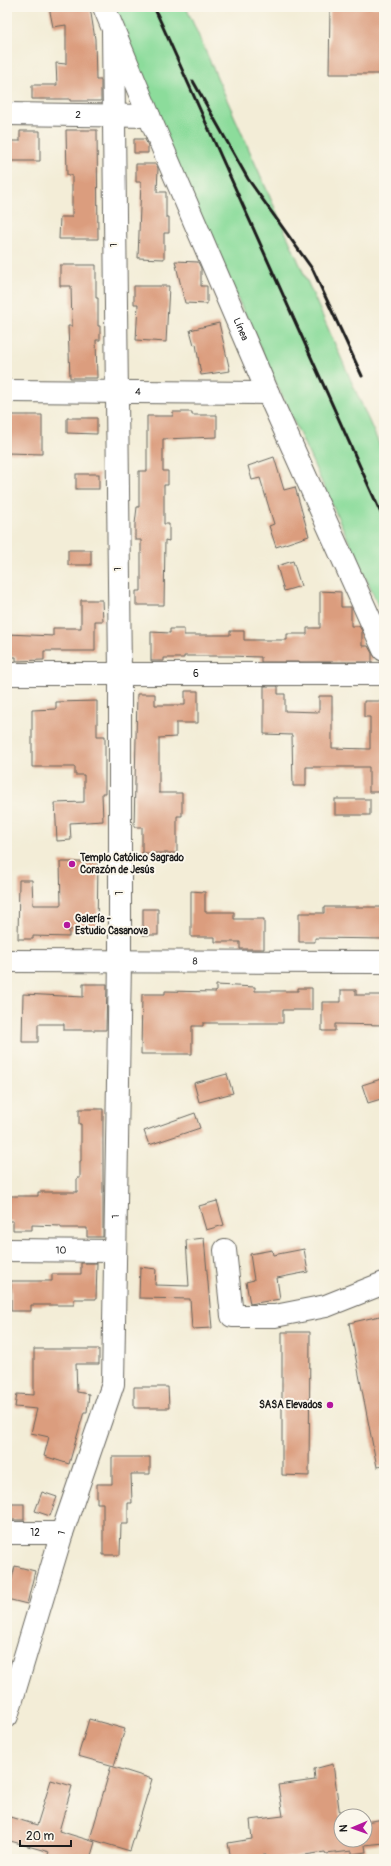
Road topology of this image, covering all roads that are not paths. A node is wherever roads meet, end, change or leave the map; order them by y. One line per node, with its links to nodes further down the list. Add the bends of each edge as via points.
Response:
1 (104, 7): 2 (street, Línea)
2 (113, 30): 4 (street, 1); 5 (street, Línea)
3 (7, 114): 4 (street, 2)
4 (113, 115): 5 (street, 2); 7 (street, 1)
5 (149, 116): 8 (street, Línea)
6 (7, 391): 7 (street, 4)
7 (116, 392): 8 (street, 4); 11 (street, 1)
8 (268, 394): 9 (street, Línea)
9 (384, 650)
10 (7, 674): 11 (street, 6)
11 (120, 674): 12 (street, 6); 13 (street, 1)
12 (384, 674)
13 (120, 960): 14 (street, 8); 15 (street, 8); 18 (street, 1)
14 (7, 961)
15 (384, 962)
16 (7, 1250): 18 (street, 10)
17 (224, 1250): 19 (street, via 232,1316 275,1316 326,1306)
18 (115, 1251): 21 (street, 1, via 113,1384)
19 (384, 1282)
20 (7, 1533): 21 (street, 12)
21 (62, 1533): 22 (street, 1)
22 (7, 1716)

